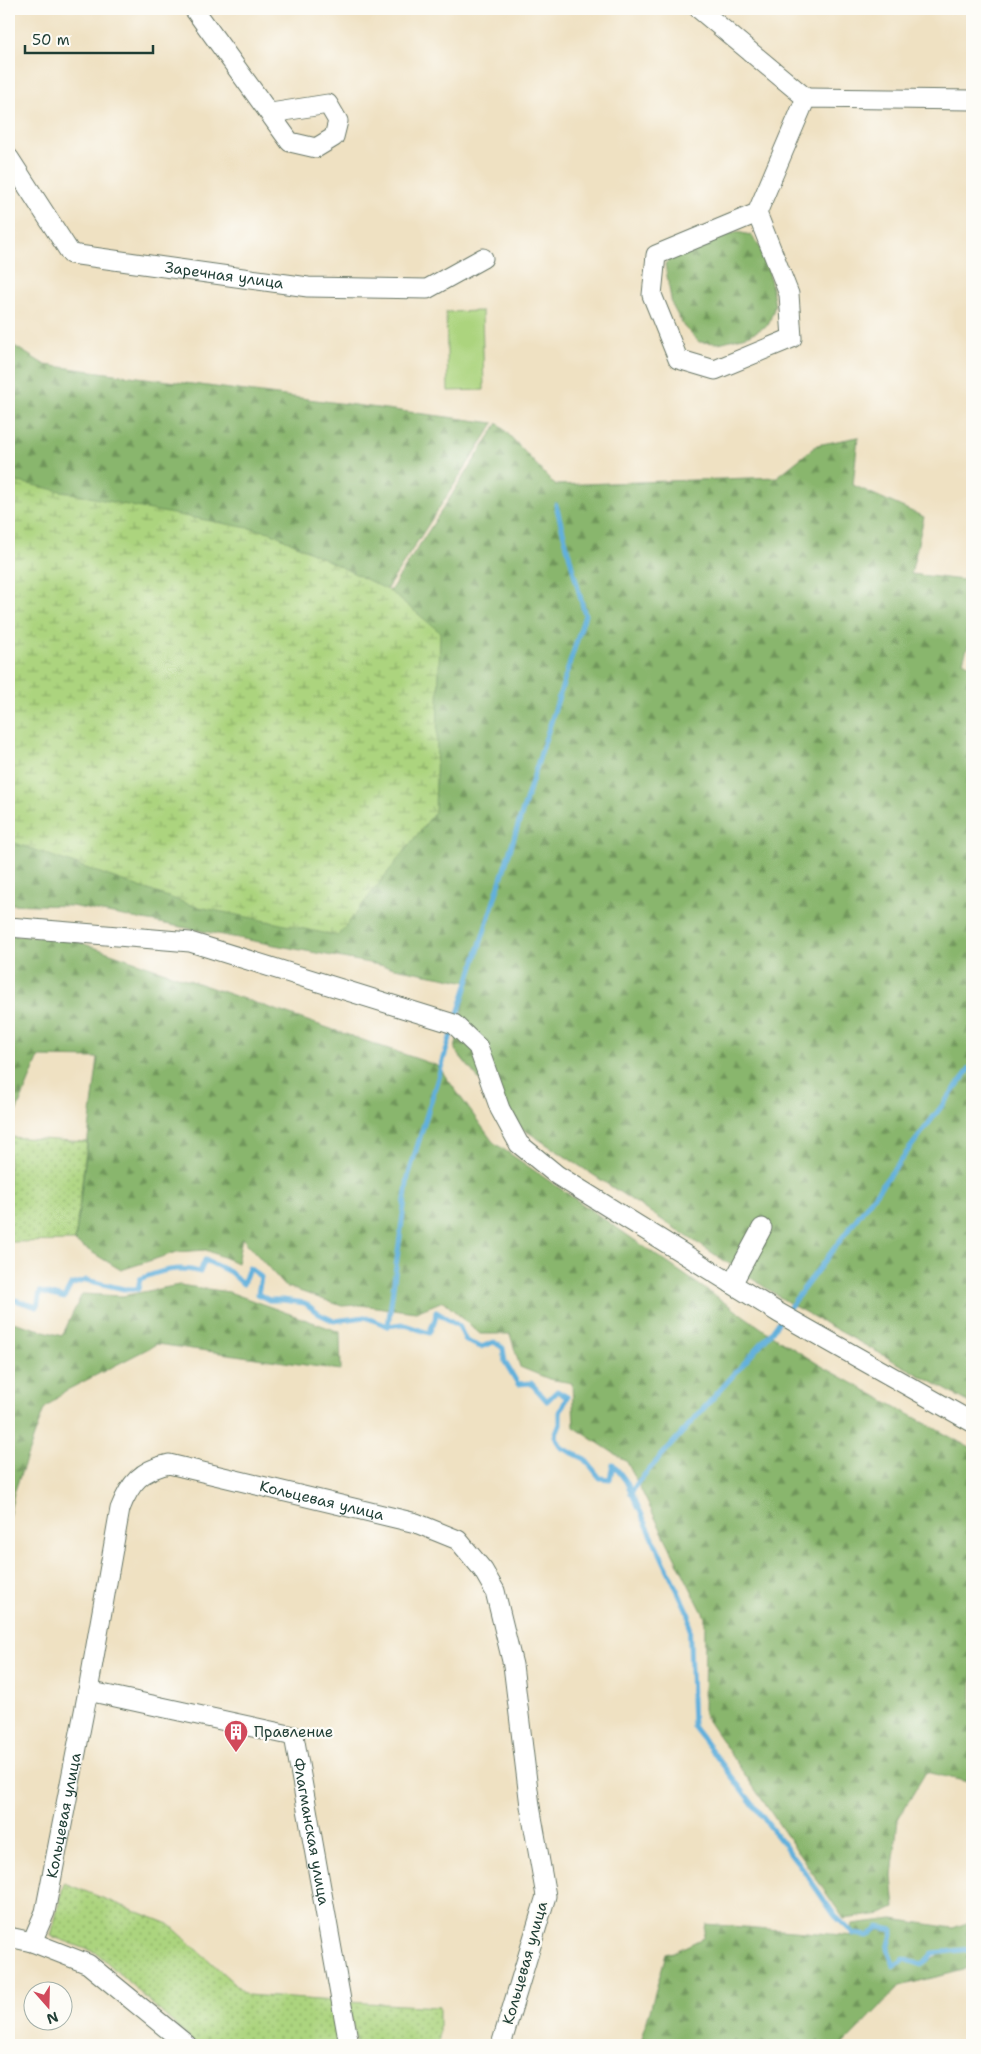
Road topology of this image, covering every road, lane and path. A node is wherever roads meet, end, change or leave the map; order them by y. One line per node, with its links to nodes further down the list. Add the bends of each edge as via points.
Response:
1 (194, 9): 5 (street)
2 (699, 9): 3 (street)
3 (806, 98): 4 (street); 7 (street)
4 (972, 100)
5 (271, 113)
6 (9, 158): 8 (street, Заречная улица, via 71,254 308,287 427,290)
7 (757, 213): 7 (street, via 789,294 792,338 715,370 678,359 652,295 656,255)
8 (484, 258)
9 (9, 927): 11 (street, via 190,942 454,1024 478,1048 500,1109 519,1144 556,1175)
10 (762, 1228): 11 (street)
11 (732, 1284): 12 (street)
12 (972, 1422)
13 (88, 1691): 15 (street, Кольцевая улица, via 45,1912); 17 (street, Флагманская улица, via 294,1736); 18 (street, Кольцевая улица, via 120,1509 128,1490 140,1476 155,1467 169,1464 416,1523 458,1540 495,1590 513,1666 530,1806 546,1896)
14 (9, 1937): 15 (street)
15 (32, 1942): 16 (street, via 88,1964)
16 (187, 2045)
17 (349, 2045)
18 (501, 2045)

